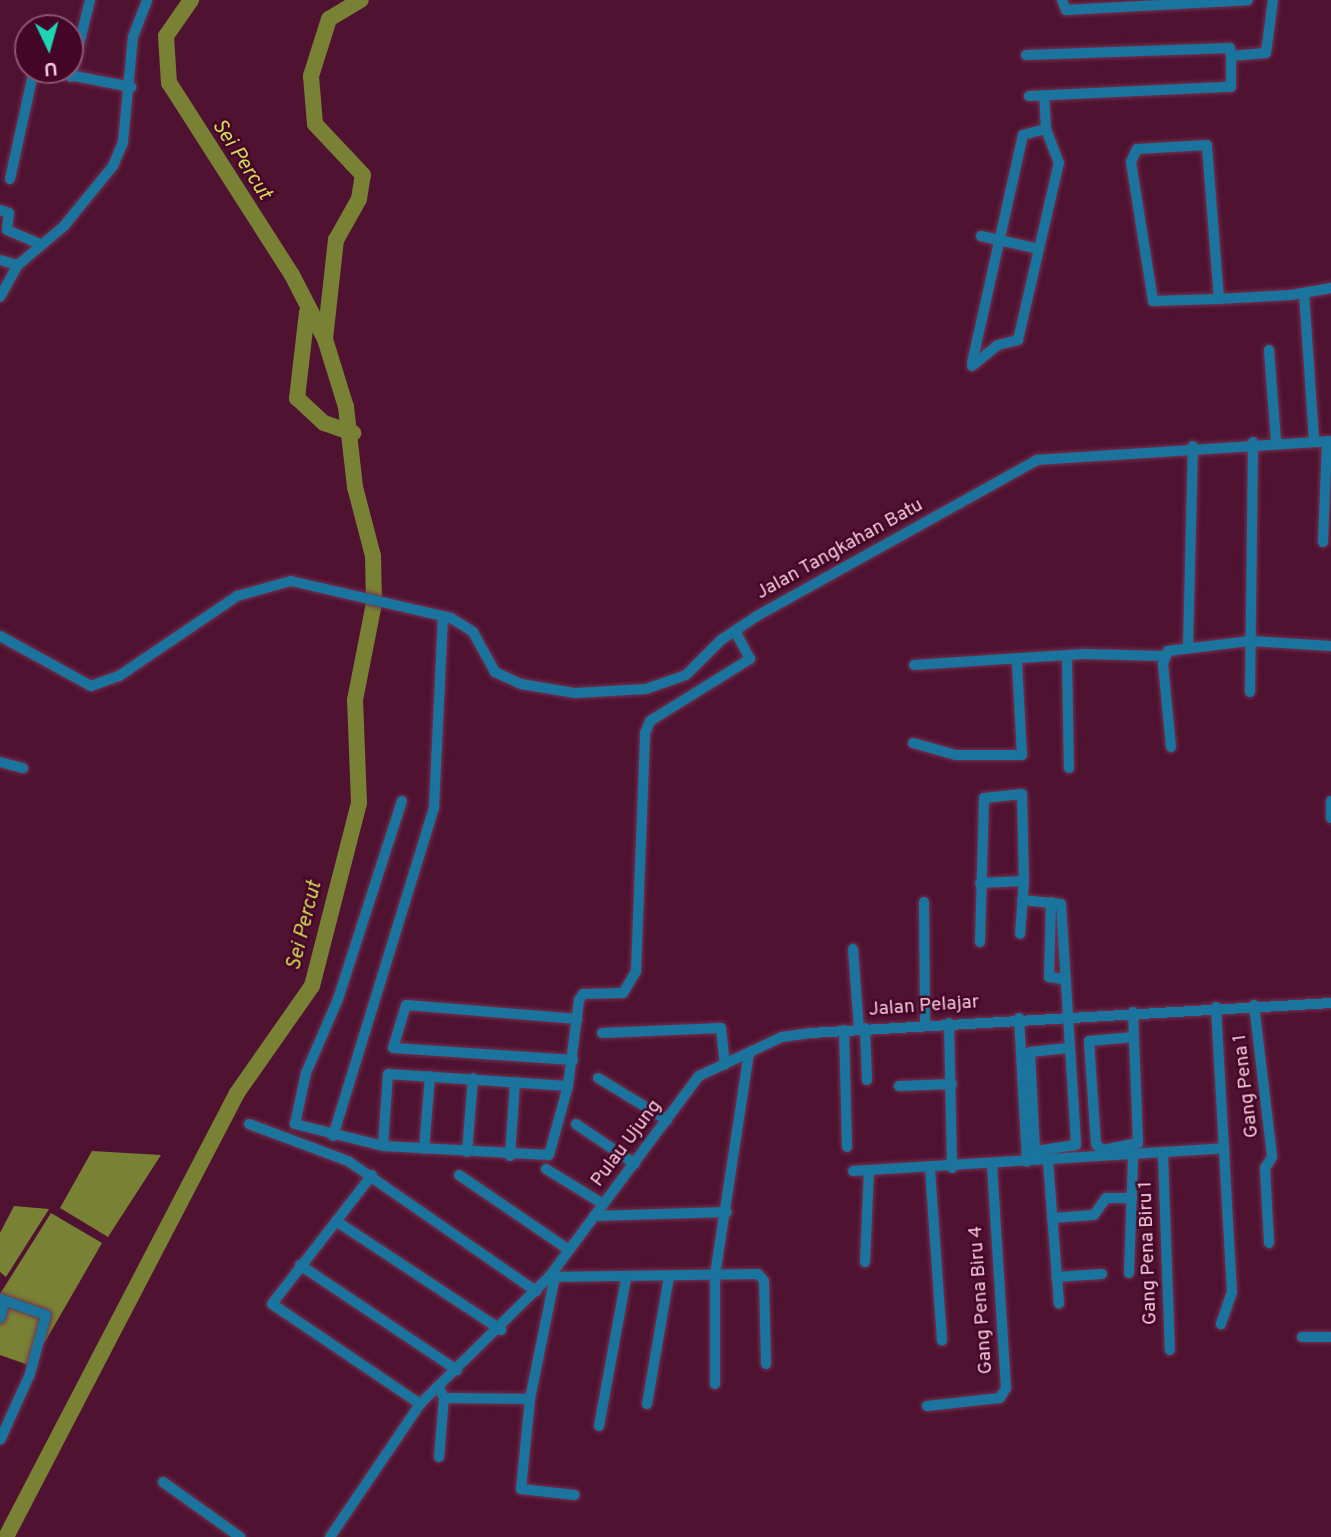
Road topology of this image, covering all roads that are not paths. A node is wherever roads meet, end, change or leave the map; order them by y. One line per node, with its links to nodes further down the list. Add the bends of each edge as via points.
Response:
1 (90, 0): 6 (street)
2 (147, 0): 11 (street, via 133,37)
3 (1062, 0): 5 (street, via 1066,10)
4 (1273, 0): 8 (street, via 1270,50)
5 (1240, 1)
6 (84, 25)
7 (1026, 55): 8 (street, via 1230,48)
8 (1231, 55): 12 (street, via 1231,87)
9 (84, 80): 11 (street)
10 (31, 84): 15 (street)
11 (131, 87): 19 (street, via 113,166 64,226)
12 (1044, 95): 13 (street); 14 (street)
13 (1029, 96)
14 (1046, 129): 18 (street, via 1023,135); 20 (street, via 1059,163)
15 (10, 179)
16 (0, 211): 19 (street, via 9,213 7,230)
17 (981, 236): 18 (street)
18 (1000, 240): 20 (street); 20 (street, via 972,366 998,345 1018,340)
19 (40, 244): 22 (street)
20 (1039, 249)
21 (0, 260): 22 (street)
22 (18, 265): 25 (street)
23 (1331, 288): 24 (street)
24 (1304, 293): 26 (street); 28 (street)
25 (0, 297)
26 (1219, 299): 26 (street, via 1207,145 1137,149 1131,162 1149,297)
27 (1269, 350): 31 (street)
28 (1314, 441): 29 (street, Jalan Tangkahan Batu); 31 (street, Jalan Tangkahan Batu)
29 (1329, 441): 33 (street)
30 (1253, 442): 31 (street, Jalan Tangkahan Batu); 32 (street, Jalan Tangkahan Batu); 37 (street)
31 (1276, 442)
32 (1193, 446): 35 (street, Jalan Tangkahan Batu, via 1037,460); 39 (street)
33 (1323, 542)
34 (443, 616): 35 (street, Jalan Tangkahan Batu, via 473,632 504,678 575,693 671,683); 36 (street, Jalan Tangkahan Batu, via 328,587 291,581 261,585 119,676 91,686); 88 (street, via 434,807)
35 (735, 631): 66 (street, via 751,659 650,721 645,733 636,971 623,993 583,994)
36 (0, 636)
37 (1250, 641): 38 (street); 39 (street); 44 (street)
38 (1331, 646)
39 (1188, 647): 40 (street)
40 (1164, 656): 41 (street); 46 (street)
41 (1067, 658): 42 (street); 49 (street)
42 (1017, 662): 43 (street); 45 (street, via 1022,755 956,755)
43 (914, 665)
44 (1250, 692)
45 (913, 743)
46 (1171, 747)
47 (0, 762): 48 (street)
48 (23, 768)
49 (1069, 768)
50 (402, 801): 88 (street, via 338,999 306,1073 295,1124)
51 (1331, 801): 52 (street)
52 (1331, 818)
53 (1024, 881): 54 (street); 54 (street, via 1022,794 980,803); 55 (street)
54 (980, 883): 58 (street)
55 (1021, 900): 57 (street); 64 (street, via 1056,903 1049,977 1062,979)
56 (924, 902): 67 (street)
57 (1020, 934)
58 (980, 942)
59 (853, 949): 69 (street)
60 (1331, 1003): 61 (street, Jalan Pelajar)
61 (1254, 1005): 62 (street, Jalan Pelajar); 114 (street, Gang Pena 1, via 1272,1157 1265,1168)
62 (1216, 1007): 63 (street, Jalan Pelajar); 91 (street)
63 (1133, 1012): 64 (street, Jalan Pelajar); 72 (street)
64 (1066, 1015): 65 (street, Jalan Pelajar); 73 (street)
65 (1019, 1018): 68 (street, Jalan Pelajar); 98 (street)
66 (577, 1020): 75 (street); 75 (street, via 406,1005 393,1048)
67 (925, 1023): 68 (street, Jalan Pelajar); 69 (street, Jalan Pelajar)
68 (948, 1023): 82 (street)
69 (862, 1028): 70 (street, Jalan Pelajar); 80 (street)
70 (844, 1030): 74 (street, Jalan Pelajar, via 782,1037); 90 (street)
71 (602, 1033): 76 (street, via 721,1028)
72 (1134, 1037): 72 (street, via 1089,1041 1096,1143 1102,1150 1138,1143)
73 (1068, 1048): 73 (street, via 1030,1052 1035,1151 1076,1145)
74 (749, 1053): 76 (street, Pulau Ujung); 110 (street)
75 (572, 1060): 83 (street)
76 (725, 1065): 85 (street, Pulau Ujung, via 699,1076)
77 (430, 1076): 78 (street); 89 (street, via 388,1074); 92 (street)
78 (473, 1078): 81 (street); 93 (street)
79 (598, 1078): 85 (street)
80 (867, 1080)
81 (515, 1082): 83 (street); 95 (street)
82 (952, 1084): 84 (street); 101 (street)
83 (568, 1086): 95 (street, via 549,1155)
84 (899, 1086)
85 (667, 1120): 99 (street, Pulau Ujung)
86 (249, 1124): 106 (street, via 332,1152)
87 (576, 1124): 99 (street)
88 (333, 1136): 89 (street)
89 (383, 1146): 92 (street)
90 (847, 1147)
91 (1224, 1148): 94 (street); 129 (street, via 1232,1299)
92 (424, 1149): 93 (street)
93 (467, 1152): 95 (street)
94 (1163, 1154): 96 (street); 134 (street, Gang Pena Biru 1)
95 (510, 1156)
96 (1133, 1157): 97 (street); 108 (street)
97 (1048, 1161): 98 (street); 112 (street)
98 (1027, 1163): 100 (street)
99 (635, 1164): 109 (street, Pulau Ujung)
100 (992, 1165): 101 (street); 143 (street, Gang Pena Biru 4, via 1006,1388 1000,1398)
101 (952, 1168): 103 (street)
102 (546, 1169): 109 (street)
103 (930, 1169): 104 (street); 133 (street)
104 (869, 1170): 105 (street); 116 (street)
105 (853, 1171)
106 (372, 1175): 113 (street); 125 (street)
107 (459, 1175): 115 (street)
108 (1132, 1198): 112 (street, via 1107,1198 1094,1215); 118 (street)
109 (603, 1204): 111 (street, Pulau Ujung)
110 (727, 1212): 111 (street); 120 (street)
111 (594, 1216): 115 (street, Pulau Ujung)
112 (1052, 1218): 122 (street)
113 (336, 1221): 117 (street); 130 (street)
114 (1269, 1242)
115 (569, 1250): 123 (street, Pulau Ujung)
116 (865, 1262)
117 (300, 1265): 136 (street); 141 (street, via 273,1301 274,1309)
118 (1129, 1273)
119 (1102, 1274): 122 (street)
120 (715, 1275): 121 (street); 135 (street, via 761,1276); 137 (street)
121 (669, 1276): 124 (street); 142 (street)
122 (1056, 1278): 127 (street)
123 (551, 1279): 124 (street); 125 (street, Pulau Ujung); 140 (street)
124 (626, 1279): 144 (street)
125 (536, 1291): 130 (street, Pulau Ujung)
126 (2, 1300): 128 (street); 145 (street, via 46,1315 30,1374)
127 (1059, 1304)
128 (0, 1318)
129 (1221, 1324)
130 (501, 1330): 136 (street, Pulau Ujung)
131 (1302, 1337): 132 (street)
132 (1331, 1337)
133 (942, 1341)
134 (1170, 1350)
135 (766, 1364)
136 (457, 1370): 138 (street, Pulau Ujung)
137 (715, 1384)
138 (438, 1386): 139 (street); 141 (street, Pulau Ujung)
139 (444, 1398): 140 (street); 146 (street)
140 (530, 1399): 148 (street, via 521,1491)
141 (420, 1404): 150 (street, Pulau Ujung)
142 (647, 1404)
143 (927, 1406)
144 (599, 1426)
145 (0, 1440)
146 (439, 1457)
147 (163, 1482): 149 (street)
148 (575, 1495)
149 (240, 1537)
150 (330, 1537)

